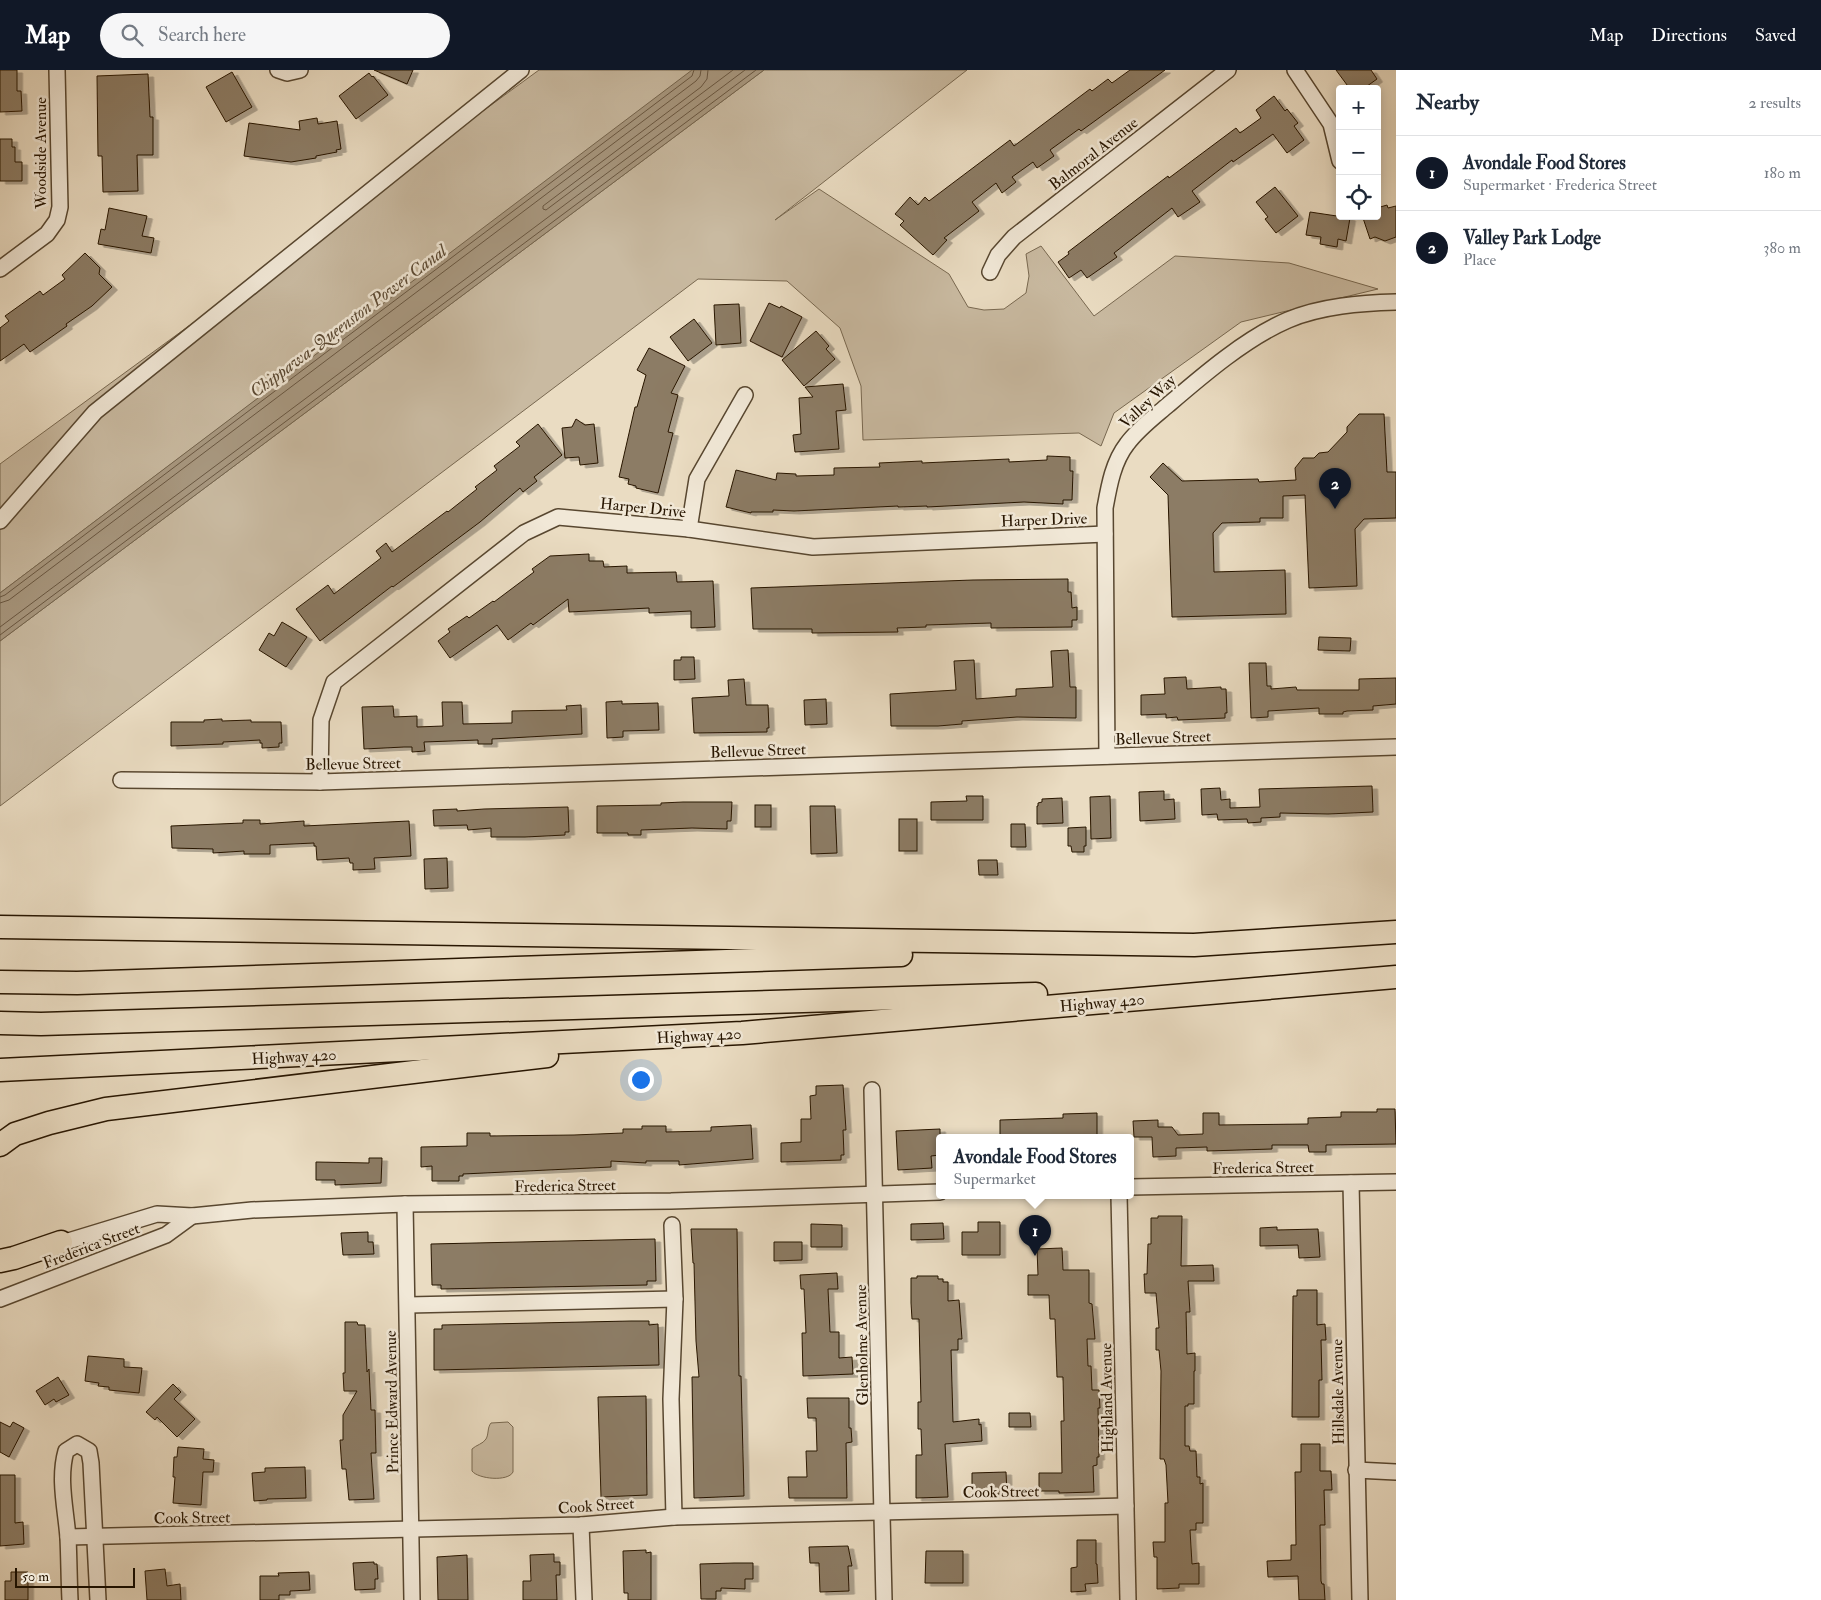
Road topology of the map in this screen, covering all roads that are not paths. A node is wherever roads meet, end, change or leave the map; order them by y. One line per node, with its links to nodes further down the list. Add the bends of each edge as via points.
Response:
1 (57, 70): 8 (street, Woodside Avenue, via 60,207 57,220 47,234)
2 (278, 70): 3 (street, via 287,73)
3 (300, 70)
4 (522, 70): 12 (street, via 95,412)
5 (1228, 70): 9 (street, Balmoral Avenue, via 1014,237 998,255)
6 (1295, 70): 7 (street, via 1332,124)
7 (1336, 142)
8 (0, 269)
9 (990, 272)
10 (1396, 302): 14 (street, Valley Way, via 1320,311 1290,320 1263,332 1199,378 1146,423 1127,444 1109,488)
11 (745, 395): 13 (street, via 697,479)
12 (0, 521)
13 (689, 529): 14 (street, Harper Drive, via 813,547); 18 (street, Harper Drive, via 558,517 524,533 334,682 321,720)
14 (1105, 534): 16 (street, Valley Way)
15 (1396, 747): 16 (street, Bellevue Street)
16 (1107, 756): 18 (street, Bellevue Street)
17 (121, 780): 18 (street, Bellevue Street)
18 (320, 782)
19 (0, 927): 21 (highway)
20 (1396, 932): 21 (highway)
21 (1194, 945): 23 (highway)
22 (1396, 977): 24 (highway, Highway 420)
23 (0, 982)
24 (1296, 986): 25 (highway); 26 (highway, Highway 420)
25 (0, 1023)
26 (742, 1033): 27 (highway, Highway 420); 29 (highway, via 106,1110 49,1122 15,1134)
27 (0, 1070)
28 (872, 1090): 34 (street, Glenholme Avenue)
29 (0, 1145)
30 (1396, 1182): 31 (street, Frederica Street)
31 (1351, 1183): 32 (street, Frederica Street); 45 (street, Hillsdale Avenue)
32 (1134, 1187)
33 (936, 1192): 34 (street, Frederica Street)
34 (875, 1194): 36 (street, Frederica Street, via 671,1201); 48 (street, Glenholme Avenue)
35 (1119, 1199): 47 (street, Highland Avenue)
36 (405, 1204): 37 (street, Frederica Street, via 252,1210); 44 (street, Prince Edward Avenue)
37 (192, 1216): 39 (street, Frederica Street, via 157,1214); 42 (street, Frederica Street, via 166,1235)
38 (672, 1225): 43 (street)
39 (61, 1242): 40 (highway); 41 (street, Frederica Street)
40 (0, 1261)
41 (0, 1268)
42 (0, 1299)
43 (675, 1299): 44 (street); 49 (street, via 671,1399)
44 (408, 1305): 51 (street, Prince Edward Avenue)
45 (1356, 1470): 46 (street); 60 (street, Hillsdale Avenue)
46 (1396, 1472)
47 (1126, 1506): 48 (street, Cook Street); 59 (street, Highland Avenue)
48 (882, 1512): 49 (street, Cook Street); 58 (street, Glenholme Avenue)
49 (674, 1517): 50 (street, Cook Street)
50 (581, 1525): 51 (street, Cook Street); 57 (street)
51 (410, 1530): 53 (street, Cook Street); 56 (street, Prince Edward Avenue)
52 (68, 1537): 53 (street, Cook Street); 53 (street, via 63,1462 66,1450 78,1444 89,1451); 54 (street)
53 (96, 1537): 55 (street)
54 (70, 1600)
55 (98, 1600)
56 (412, 1600)
57 (584, 1600)
58 (884, 1600)
59 (1128, 1600)
60 (1360, 1600)

